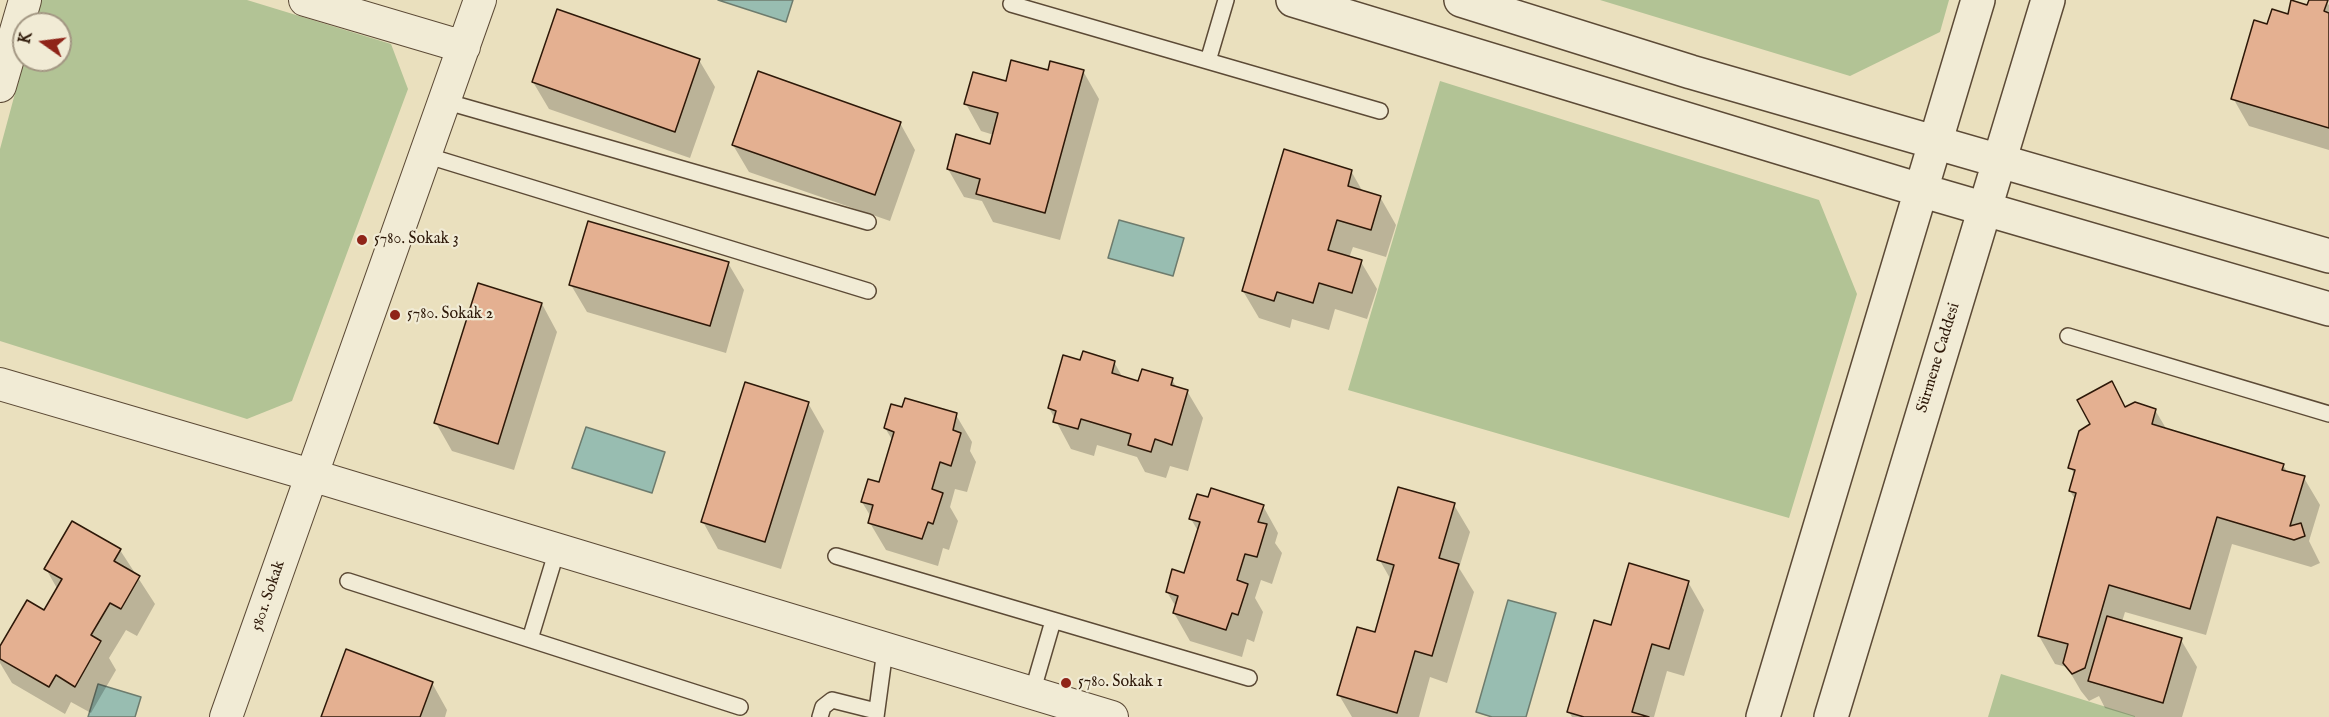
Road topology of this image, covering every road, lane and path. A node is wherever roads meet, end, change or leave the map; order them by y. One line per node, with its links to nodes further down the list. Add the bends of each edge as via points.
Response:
1 (25, 0): 13 (street)
2 (305, 0): 11 (street)
3 (480, 0): 11 (street, 5801. Sokak)
4 (1226, 0): 12 (lane)
5 (1293, 0): 19 (street)
6 (1461, 0): 10 (street)
7 (1978, 0): 16 (street)
8 (2048, 0): 18 (street, Sürmene Caddesi)
9 (1011, 4): 12 (lane)
10 (1493, 5): 16 (street, via 1690,72)
11 (464, 47): 14 (street, 5801. Sokak)
12 (1208, 61): 15 (lane)
13 (0, 86)
14 (444, 101): 17 (street, 5801. Sokak); 21 (lane)
15 (1380, 111)
16 (1934, 142): 18 (street); 19 (street)
17 (425, 155): 23 (lane); 28 (street, 5801. Sokak)
18 (1999, 161): 20 (street, Sürmene Caddesi); 22 (street)
19 (1920, 190): 20 (street); 42 (street)
20 (1984, 208): 24 (street); 43 (street, Sürmene Caddesi)
21 (868, 222)
22 (2329, 256)
23 (868, 291)
24 (2329, 309)
25 (2068, 336): 27 (lane)
26 (0, 384): 28 (street)
27 (2329, 414)
28 (311, 475): 29 (street); 39 (street, 5801. Sokak)
29 (557, 550): 33 (lane); 34 (street)
30 (836, 556): 32 (lane)
31 (348, 581): 33 (lane)
32 (1053, 621): 35 (lane); 36 (lane)
33 (530, 639): 37 (lane)
34 (885, 650): 36 (street); 38 (lane)
35 (1249, 678)
36 (1032, 693): 41 (street)
37 (740, 707)
38 (876, 714): 40 (lane, via 832,700 823,707)
39 (226, 717)
40 (820, 717)
41 (1112, 717)
42 (1763, 717)
43 (1832, 717)

